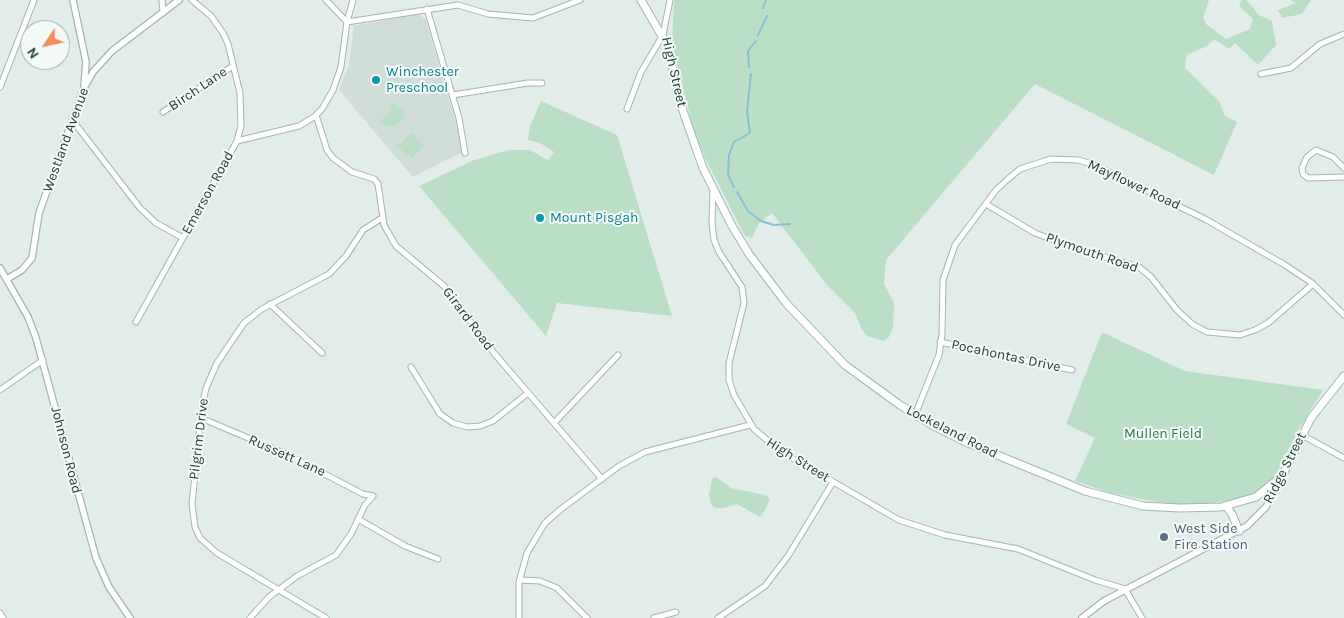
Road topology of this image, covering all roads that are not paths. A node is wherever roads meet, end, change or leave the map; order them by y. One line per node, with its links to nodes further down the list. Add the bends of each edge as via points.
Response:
1 (34, 0): 19 (street)
2 (73, 0): 20 (street, via 86,62)
3 (162, 0): 12 (street)
4 (179, 0): 12 (street, Westland Avenue)
5 (192, 0): 16 (street, via 211,16 223,33)
6 (326, 0): 13 (street)
7 (353, 0): 13 (street, Emerson Road)
8 (580, 0): 11 (street, via 533,18 488,14 458,5)
9 (641, 0): 15 (main road)
10 (670, 0): 15 (street, High Street)
11 (427, 9): 13 (street); 21 (street)
12 (163, 13): 20 (street, Westland Avenue, via 112,52 96,68)
13 (346, 22): 24 (street, Emerson Road, via 342,67 333,90)
14 (1344, 34): 17 (street, via 1320,44 1291,68)
15 (663, 36): 22 (street, via 641,72); 30 (main road, High Street, via 683,111)
16 (233, 66): 23 (street, Birch Lane); 26 (street, via 240,93 241,126)
17 (1261, 74)
18 (542, 84): 21 (street, via 528,83)
19 (0, 87)
20 (84, 88): 25 (street, Westland Avenue)
21 (453, 95): 27 (street)
22 (626, 109)
23 (164, 112)
24 (316, 116): 26 (street, Emerson Road, via 283,132); 32 (street, Girard Road, via 327,150 333,158 352,172 374,179 378,184)
25 (73, 121): 33 (street, via 140,208 156,223); 35 (street, Westland Avenue, via 39,213 32,258 27,266)
26 (237, 141): 33 (street, Emerson Road)
27 (466, 153)
28 (1344, 168): 29 (street, via 1328,154 1316,150 1307,157 1302,168 1308,178)
29 (1344, 177)
30 (713, 189): 49 (main road, Lockeland Road, via 749,254 802,322 845,365); 52 (street, High Street, via 714,240 742,287 744,303 729,363 729,380)
31 (986, 204): 36 (street, Mayflower Road, via 996,190 1020,170 1051,159 1078,160 1167,199); 36 (street, Plymouth Road, via 1035,233 1138,267 1151,277 1177,310 1207,332 1240,335 1255,330); 40 (street, Mayflower Road, via 955,245 945,269)
32 (382, 218): 37 (street, Pilgrim Drive, via 363,230 346,256 325,276); 48 (street, Girard Road, via 396,246 444,286)
33 (183, 238): 39 (street, Emerson Road)
34 (0, 268): 35 (street, Johnson Road)
35 (7, 279): 43 (street, Johnson Road, via 28,317)
36 (1314, 284): 38 (street, Mayflower Road)
37 (270, 304): 41 (street); 50 (street, Pilgrim Drive, via 244,323 217,363 206,388)
38 (1344, 315)
39 (136, 322)
40 (940, 342): 45 (street, Pocahontas Drive); 49 (street, Mayflower Road)
41 (322, 353)
42 (618, 355): 51 (street)
43 (43, 360): 47 (street); 68 (street, Johnson Road, via 96,558 109,587)
44 (410, 367): 48 (street, via 440,414 460,426 473,427 493,421)
45 (1072, 370)
46 (1344, 376): 53 (main road, Ridge Street, via 1319,406)
47 (0, 390)
48 (528, 393): 51 (street, Girard Road)
49 (915, 414): 58 (main road, Lockeland Road, via 968,443 1085,491 1143,506)
50 (201, 418): 59 (street, Russett Lane, via 373,496); 63 (street, Pilgrim Drive, via 192,504 195,527 207,545)
51 (554, 423): 56 (street, Girard Road)
52 (750, 425): 56 (street, via 645,452); 57 (street, High Street, via 766,441)
53 (1302, 435): 54 (street); 55 (main road, Ridge Street)
54 (1344, 458)
55 (1282, 476): 58 (main road, Lockeland Road, via 1256,496); 60 (street, Ridge Street, via 1266,507)
56 (602, 479): 62 (street, via 545,523 527,553)
57 (833, 482): 64 (street, High Street, via 899,520 920,528 1018,548); 74 (street, via 770,581)
58 (1226, 506): 60 (main road)
59 (358, 519): 61 (street, via 405,546); 63 (street, via 336,555 297,576)
60 (1239, 531): 64 (street, Ridge Street)
61 (438, 559)
62 (520, 580): 71 (street); 72 (street, via 540,581 557,588)
63 (279, 590): 69 (street); 70 (street, Pilgrim Drive)
64 (1125, 590): 75 (street, Ridge Street); 76 (street)
65 (676, 612): 73 (street)
66 (0, 613): 67 (street)
67 (3, 618)
68 (130, 618)
69 (250, 618)
70 (326, 618)
71 (519, 618)
72 (587, 618)
73 (654, 618)
74 (718, 618)
75 (1082, 618)
76 (1142, 618)

